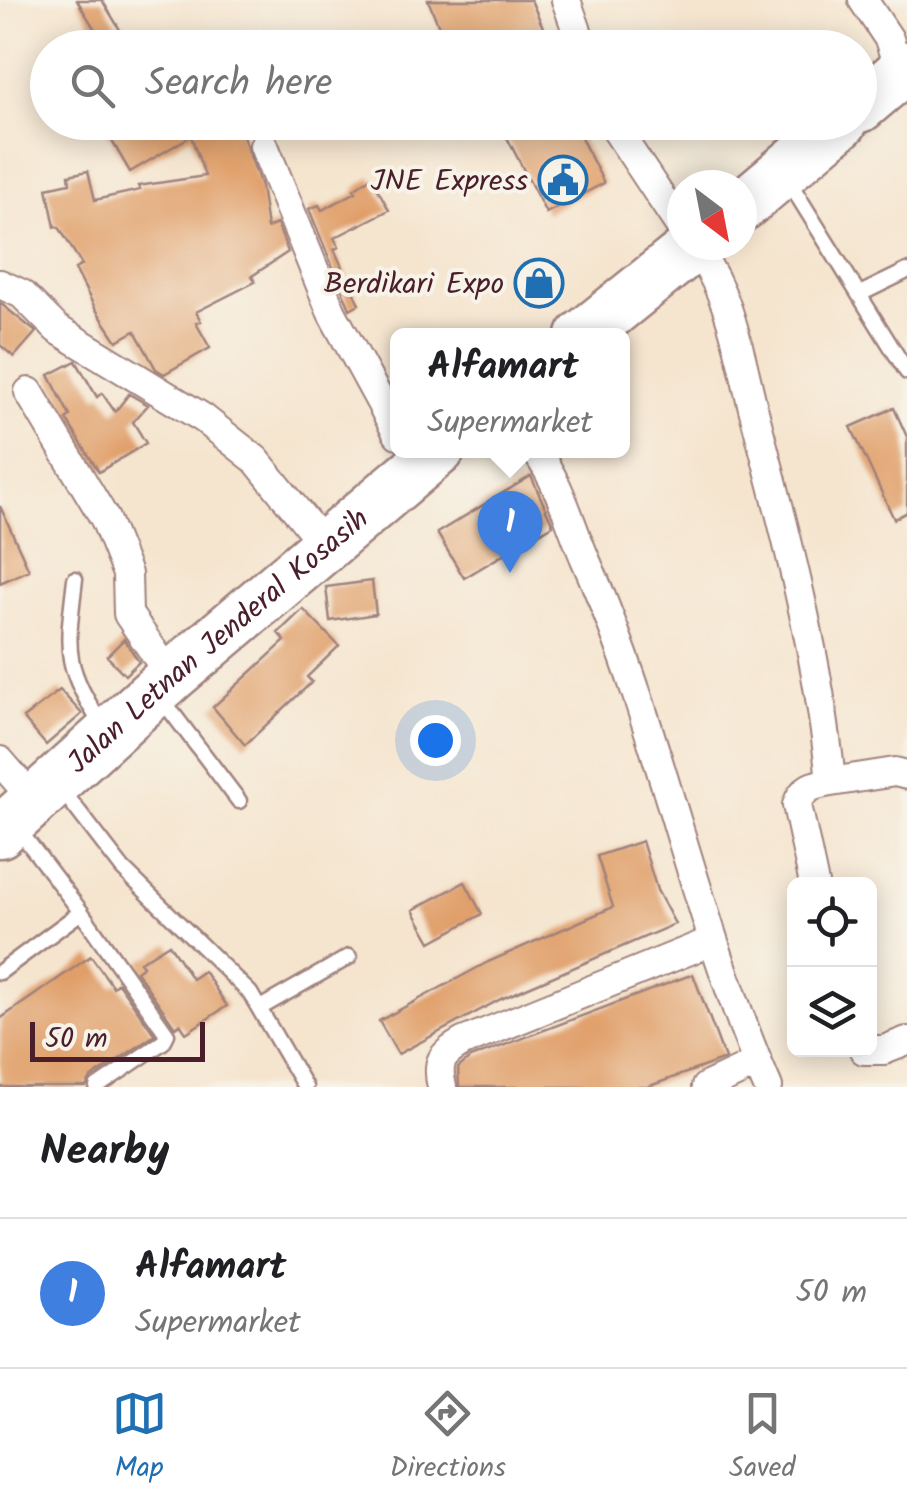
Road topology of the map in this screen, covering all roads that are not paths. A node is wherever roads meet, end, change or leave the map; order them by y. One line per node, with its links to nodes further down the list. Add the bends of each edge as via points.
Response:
1 (566, 0): 3 (street)
2 (864, 0): 4 (street)
3 (577, 30)
4 (904, 70): 5 (highway)
5 (877, 93)
6 (623, 140): 11 (street)
7 (821, 140): 9 (highway)
8 (264, 146): 20 (street, via 332,313)
9 (782, 173): 10 (highway); 16 (lane)
10 (757, 194)
11 (667, 205)
12 (669, 260): 17 (highway)
13 (706, 260): 29 (street, via 726,306 772,481 825,721)
14 (907, 271): 16 (lane)
15 (0, 284): 23 (street, via 256,460)
16 (860, 294): 18 (lane)
17 (591, 328)
18 (907, 372)
19 (29, 392): 25 (street, via 100,508 127,574 128,614)
20 (390, 408)
21 (408, 458): 23 (highway, Jalan Letnan Jenderal Kosasih)
22 (541, 458): 34 (street, via 603,595)
23 (326, 546): 25 (highway, Jalan Letnan Jenderal Kosasih)
24 (75, 579): 26 (lane, via 67,642 74,680)
25 (163, 684): 26 (highway, Jalan Letnan Jenderal Kosasih); 30 (lane)
26 (107, 734): 31 (highway, Jalan Letnan Jenderal Kosasih)
27 (0, 761): 31 (street)
28 (907, 775): 29 (street)
29 (831, 782): 32 (street, via 811,786 797,805)
30 (239, 801)
31 (25, 809): 33 (lane); 37 (lane, via 123,868 224,964)
32 (812, 877)
33 (81, 912): 36 (lane); 41 (lane, via 167,1034)
34 (712, 940): 40 (street); 43 (street, via 464,1042 441,1057)
35 (349, 958): 37 (lane)
36 (0, 972)
37 (260, 1008): 42 (lane)
38 (907, 1040): 39 (street)
39 (877, 1050)
40 (763, 1075): 44 (street)
41 (98, 1087)
42 (304, 1087)
43 (442, 1087)
44 (706, 1087)

